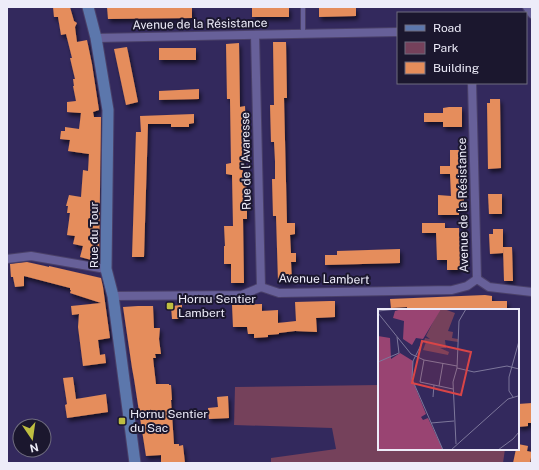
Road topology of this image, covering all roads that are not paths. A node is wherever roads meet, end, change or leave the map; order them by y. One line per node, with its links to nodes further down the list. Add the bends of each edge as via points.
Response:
1 (88, 7): 8 (street, Rue du Tour)
2 (304, 7): 6 (lane)
3 (527, 7): 4 (street)
4 (532, 14)
5 (397, 32): 6 (street, Avenue de la Résistance)
6 (303, 34): 7 (street, Avenue de la Résistance)
7 (255, 35): 8 (street, Avenue de la Résistance); 13 (street, Rue de l'Avaresse)
8 (96, 38): 11 (street, Rue du Tour, via 108,110)
9 (472, 84): 12 (street, Avenue de la Résistance)
10 (7, 259): 11 (street, via 31,256)
11 (106, 269): 15 (street, Rue du Tour)
12 (477, 279): 13 (street, Avenue Lambert, via 467,286 452,290 279,293); 14 (street, via 489,286)
13 (260, 286): 15 (street, Avenue Lambert, via 242,295)
14 (532, 292)
15 (112, 296): 16 (street, Rue du Tour)
16 (135, 463)

